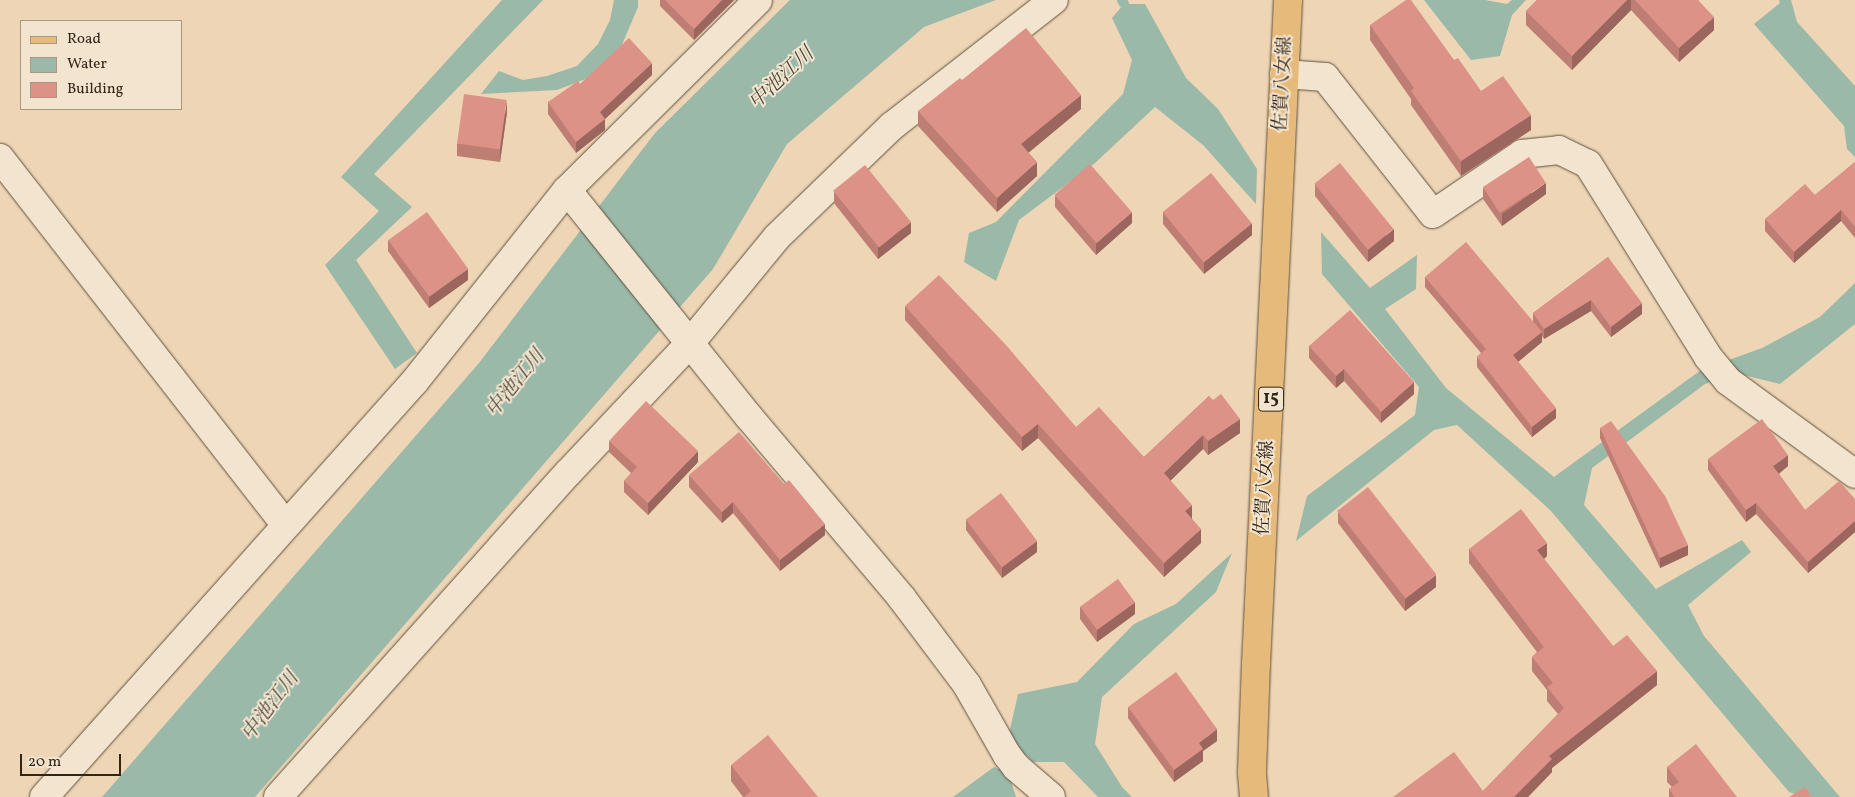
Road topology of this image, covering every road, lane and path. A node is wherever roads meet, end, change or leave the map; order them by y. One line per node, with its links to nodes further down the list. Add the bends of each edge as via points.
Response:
1 (758, 0): 6 (street)
2 (1054, 0): 7 (street, via 892,126 777,237)
3 (1288, 0): 4 (main road, 佐賀八女線 / 15)
4 (1284, 74): 8 (street, via 1326,77 1433,214 1522,154 1559,150 1588,164 1708,357 1728,381); 13 (main road, 佐賀八女線 / 15, via 1256,664)
5 (0, 158): 9 (street)
6 (571, 194): 7 (street); 9 (street, via 415,381)
7 (690, 343): 10 (street, via 568,472); 12 (street, via 901,597 967,685 1012,761)
8 (1855, 474)
9 (286, 525): 11 (street)
10 (291, 793)
11 (44, 797)
12 (1051, 797)
13 (1254, 797)

